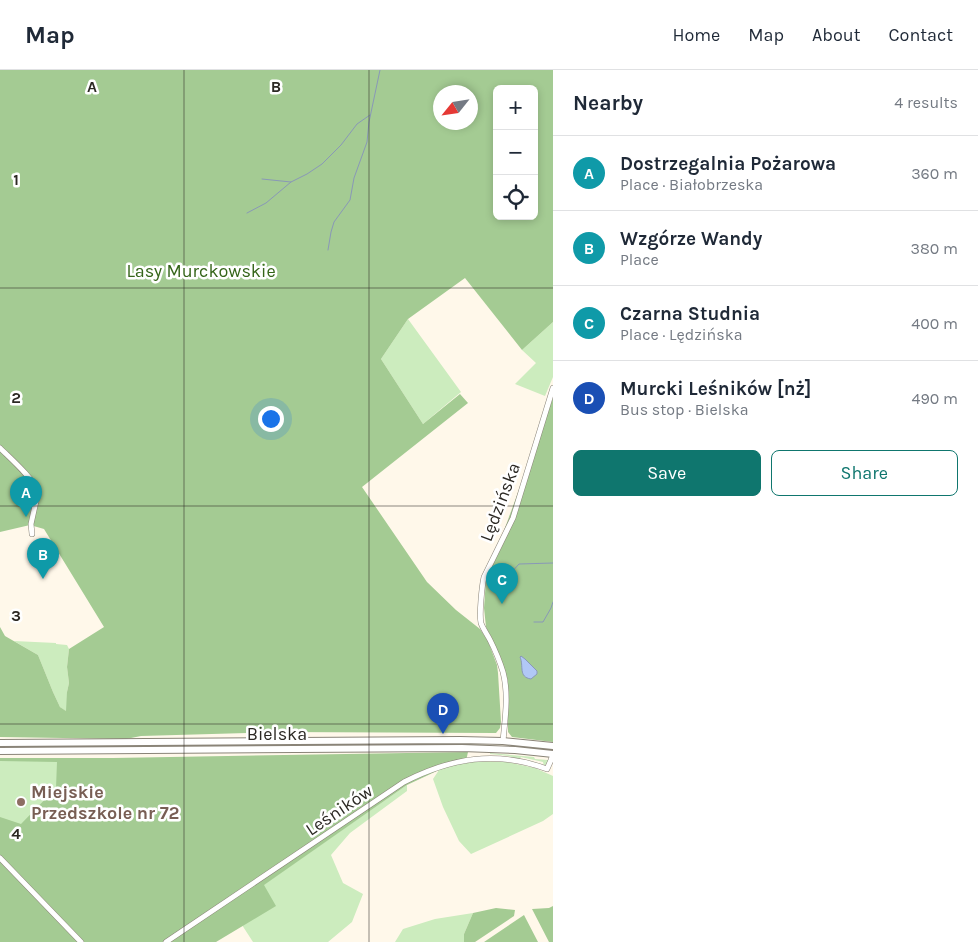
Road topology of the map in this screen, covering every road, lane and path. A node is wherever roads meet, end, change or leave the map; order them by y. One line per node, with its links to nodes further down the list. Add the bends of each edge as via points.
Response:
1 (553, 388): 4 (street, Lędzińska, via 513,518 482,585 481,624 494,649 506,687)
2 (0, 448): 3 (street, via 31,479 38,492)
3 (32, 534)
4 (503, 742): 5 (main road, Bielska); 6 (main road, Bielska)
5 (0, 743)
6 (553, 746)
7 (0, 751): 8 (main road, Bielska, via 462,748)
8 (553, 754): 11 (street, Leśników, via 546,769 509,760 472,759 422,773)
9 (0, 858): 10 (street)
10 (81, 942)
11 (166, 942)

